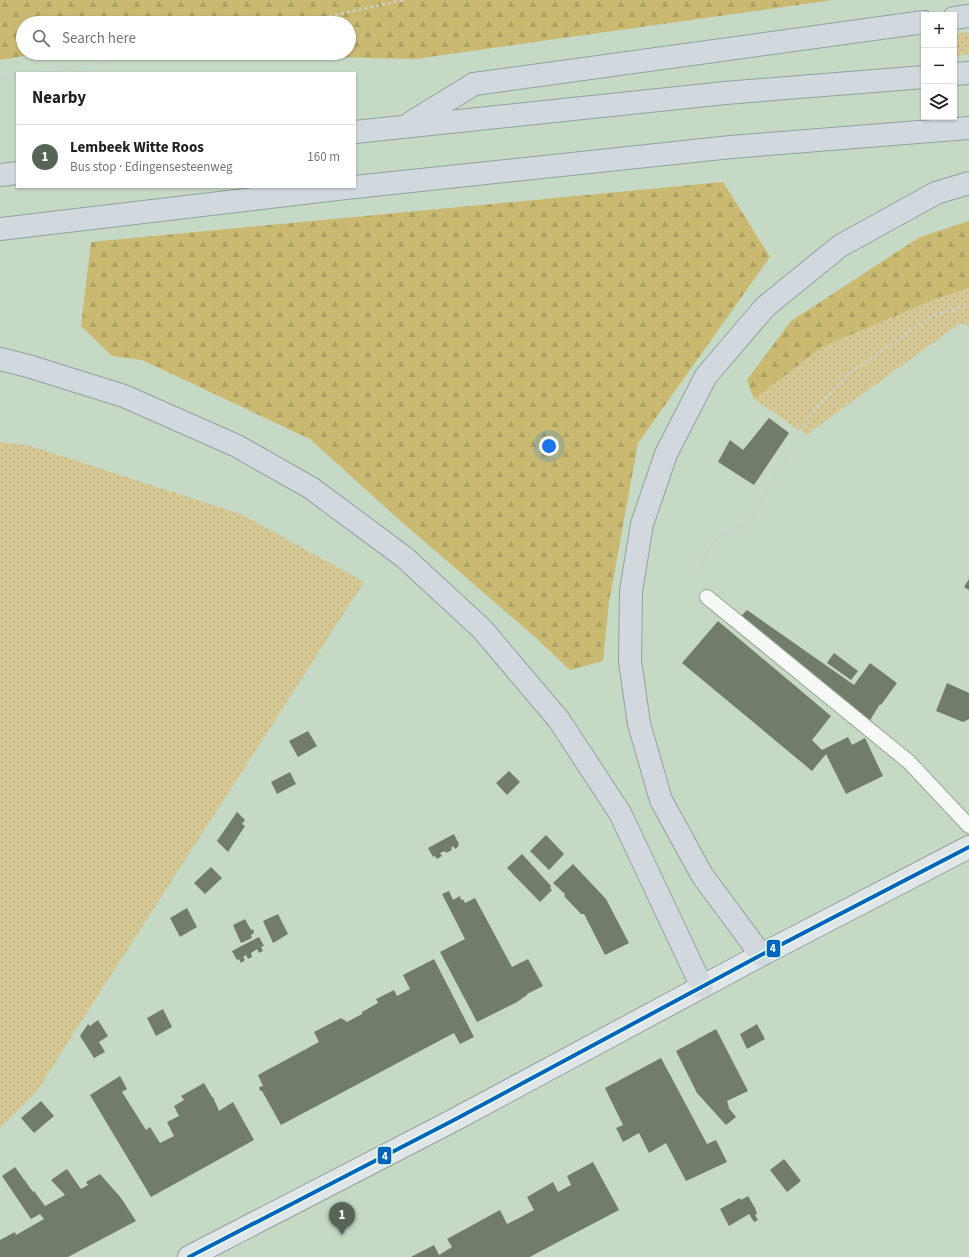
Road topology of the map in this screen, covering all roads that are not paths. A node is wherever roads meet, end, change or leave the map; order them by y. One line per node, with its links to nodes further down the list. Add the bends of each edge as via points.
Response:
1 (969, 16): 2 (highway)
2 (957, 18)
3 (921, 22): 7 (highway, via 474,84)
4 (969, 73): 5 (highway)
5 (957, 74)
6 (921, 77): 7 (highway, via 725,93)
7 (407, 126): 9 (highway)
8 (969, 128): 13 (highway, via 731,147)
9 (356, 132)
10 (16, 173): 11 (highway)
11 (0, 175)
12 (969, 183): 20 (highway, via 936,193 840,246 765,307 706,376 666,454 642,524 630,606 630,661 639,724 661,800 702,875)
13 (356, 187)
14 (347, 188): 15 (highway)
15 (0, 230)
16 (0, 359): 21 (highway, via 124,396 237,446 310,488 404,557 482,629 559,720 620,813)
17 (707, 597): 18 (lane, via 909,762)
18 (969, 826)
19 (969, 847): 20 (main road)
20 (761, 955): 21 (main road)
21 (702, 987): 22 (main road, via 454,1120)
22 (189, 1257)

